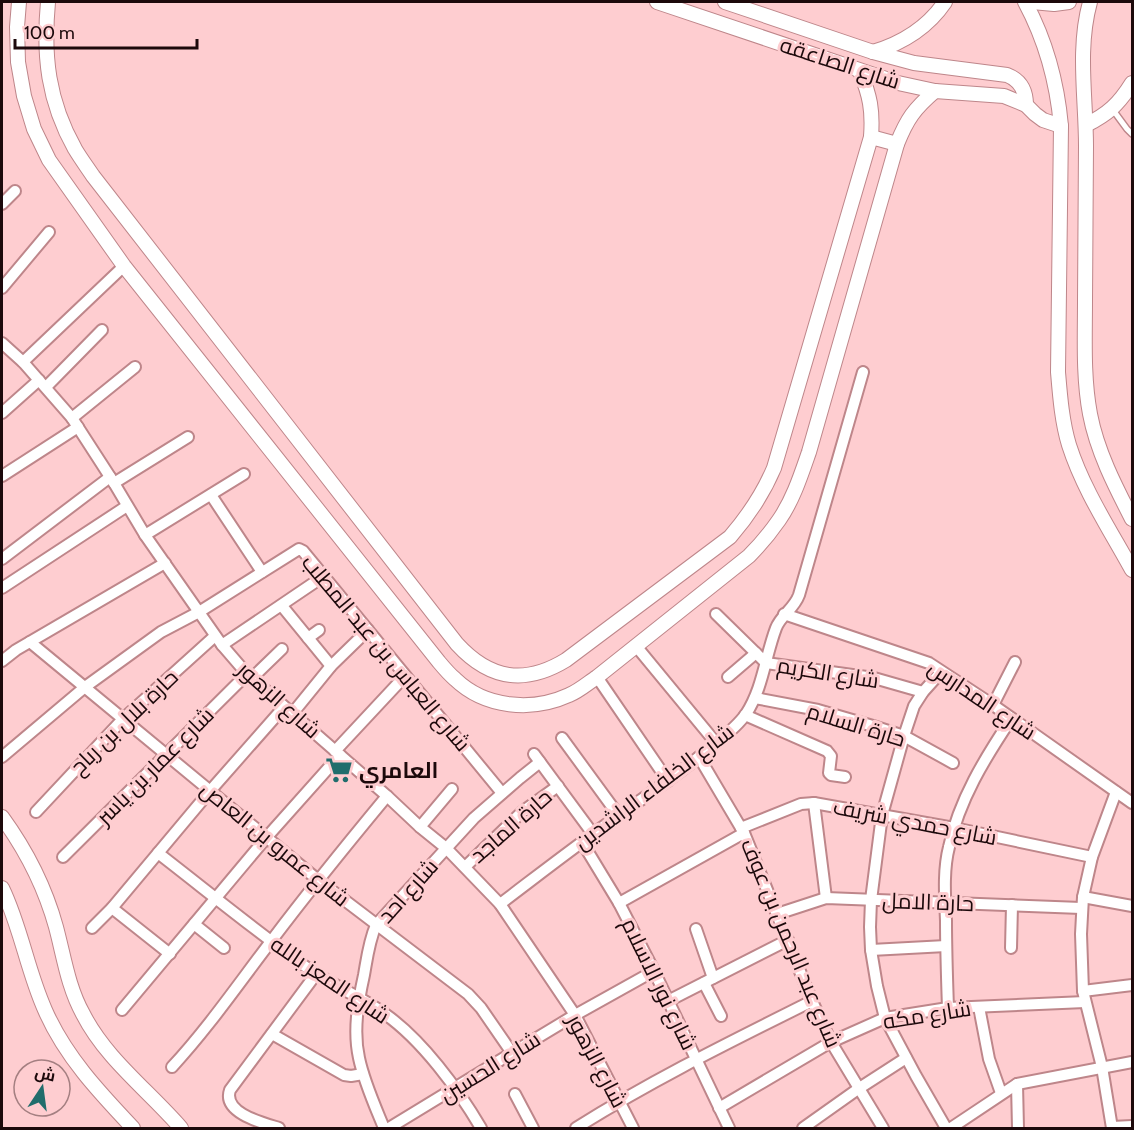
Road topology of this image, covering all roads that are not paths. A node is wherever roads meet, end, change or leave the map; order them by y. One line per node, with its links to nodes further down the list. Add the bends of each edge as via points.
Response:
1 (19, 2): 24 (street, via 18,62 34,129 50,160)
2 (48, 2): 19 (street, via 46,62 52,92 62,122 93,176 457,644 483,667 517,676 551,669 567,660 730,537 756,505 774,468)
3 (657, 2): 11 (street, شارع الصاعقه)
4 (725, 2): 10 (street, شارع الصاعقه)
5 (945, 2): 10 (street, via 918,30)
6 (1025, 2): 17 (street, via 1051,62)
7 (1032, 2): 8 (street)
8 (1069, 2)
9 (1090, 2): 16 (street, via 1083,40)
10 (873, 52): 14 (street, شارع الصاعقه, via 914,63 1007,75 1025,91)
11 (860, 71): 13 (street, شارع الصاعقه); 19 (street, via 871,107)
12 (1130, 90): 15 (street)
13 (935, 91): 14 (street, شارع الصاعقه, via 1004,96); 20 (street, via 910,116)
14 (1026, 105): 17 (street, شارع الصاعقه, via 1043,120)
15 (1112, 109): 16 (street); 18 (lane)
16 (1086, 125): 40 (street, via 1087,393 1106,465)
17 (1060, 126): 44 (street, via 1060,396 1069,445)
18 (1132, 134)
19 (871, 137): 20 (street)
20 (897, 144): 57 (street, via 809,452 792,498 775,526 749,556)
21 (15, 191): 22 (street)
22 (2, 204)
23 (49, 232): 25 (street)
24 (124, 266): 28 (street); 67 (street, via 455,680 491,700 523,706 571,695)
25 (2, 288)
26 (102, 330): 31 (street)
27 (2, 343): 28 (street, شارع الزهور)
28 (23, 362): 31 (street, شارع الزهور)
29 (135, 367): 33 (street)
30 (863, 372): 51 (street, شارع الخلفاء الراشدين, via 799,595)
31 (42, 384): 32 (street); 33 (street, شارع الزهور)
32 (2, 413)
33 (75, 423): 36 (street); 37 (street, شارع الزهور)
34 (188, 437): 37 (street)
35 (244, 474): 38 (street)
36 (2, 476)
37 (112, 480): 39 (street, شارع الزهور); 42 (street)
38 (211, 495): 41 (street); 45 (street)
39 (127, 506): 41 (street, شارع الزهور); 47 (street)
40 (1132, 519)
41 (145, 535): 43 (street, شارع الزهور)
42 (2, 559)
43 (165, 563): 49 (street, شارع الزهور); 56 (street)
44 (1132, 570)
45 (262, 572): 46 (street, شارع العباس بن عبد المطلب, via 299,549); 49 (street, شارع العباس بن عبد المطلب)
46 (324, 576): 48 (street, حارة بلال بن رباح); 53 (street, شارع العباس بن عبد المطلب)
47 (2, 588)
48 (282, 606): 54 (street); 55 (street, حارة بلال بن رباح)
49 (199, 612): 55 (street, شارع الزهور); 69 (street, شارع العباس بن عبد المطلب, via 161,632)
50 (716, 614): 59 (street, شارع الكريم)
51 (784, 615): 62 (street, شارع الخلفاء الراشدين); 64 (street, شارع المدارس, via 923,660)
52 (320, 630): 54 (street)
53 (368, 630): 63 (street); 65 (street, شارع العباس بن عبد المطلب)
54 (308, 638): 63 (street)
55 (219, 641): 66 (street, شارع الزهور); 75 (street, حارة بلال بن رباح)
56 (30, 642): 60 (street); 69 (street, شارع عمرو بن العاص)
57 (636, 646): 67 (street); 79 (street)
58 (282, 649): 66 (street, شارع عمار بن ياسر)
59 (756, 653): 62 (street, شارع الكريم); 68 (street)
60 (2, 661)
61 (1016, 662): 72 (street)
62 (766, 663): 70 (street, شارع الكريم, via 874,678); 71 (street, شارع الخلفاء الراشدين)
63 (331, 666): 73 (street)
64 (941, 672): 70 (street); 72 (street, شارع المدارس)
65 (405, 676): 80 (street); 91 (street, شارع العباس بن عبد المطلب)
66 (248, 677): 73 (street, شارع الزهور); 81 (street, شارع عمار بن ياسر)
67 (597, 677): 86 (street)
68 (728, 677)
69 (85, 687): 75 (street, شارع عمرو بن العاص); 82 (street, شارع العباس بن عبد المطلب)
70 (923, 692): 77 (street)
71 (755, 698): 74 (street, شارع الخلفاء الراشدين); 77 (street, حارة السلام, via 846,717)
72 (993, 705): 76 (street, شارع المدارس)
73 (288, 711): 80 (street, شارع الزهور); 89 (street)
74 (745, 716): 79 (street, شارع الخلفاء الراشدين); 85 (street, via 827,752 831,756 829,773)
75 (123, 719): 81 (street, شارع عمرو بن العاص); 95 (street, حارة بلال بن رباح)
76 (1011, 719): 90 (street, شارع المدارس); 100 (street, via 973,781)
77 (904, 736): 84 (street, حارة السلام); 96 (street)
78 (562, 738): 97 (street)
79 (716, 743): 83 (street, شارع الخلفاء الراشدين)
80 (337, 753): 92 (street, شارع الزهور); 103 (street)
81 (165, 755): 89 (street, شارع عمرو بن العاص); 107 (street, شارع عمار بن ياسر)
82 (2, 757)
83 (699, 757): 86 (street, شارع الخلفاء الراشدين); 101 (street, شارع عبد الرحمن بن عوف)
84 (953, 763)
85 (845, 777)
86 (668, 781): 97 (street, شارع الخلفاء الراشدين)
87 (558, 786): 91 (street, شارع احد, via 537,758); 102 (street); 109 (street, حارة الماجد, via 522,812)
88 (452, 789): 99 (street)
89 (210, 791): 103 (street, شارع عمرو بن العاص); 106 (street)
90 (1116, 792): 94 (street, شارع المدارس); 108 (street)
91 (502, 794): 105 (street, شارع احد)
92 (387, 796): 99 (street, شارع الزهور); 110 (street)
93 (814, 803): 96 (street, شارع حمدي شريف); 101 (street, شارع حمدي شريف, via 801,804); 113 (street)
94 (1132, 803)
95 (36, 812)
96 (882, 815): 100 (street, شارع حمدي شريف); 114 (street)
97 (619, 816): 102 (street, شارع الخلفاء الراشدين)
98 (2, 817): 166 (street, via 41,886 69,982 90,1027 106,1051)
99 (420, 827): 105 (street, شارع الزهور)
100 (954, 828): 108 (street, شارع حمدي شريف); 117 (street, via 948,849)
101 (742, 830): 116 (street, شارع حمدي شريف); 122 (street, شارع عبد الرحمن بن عوف)
102 (593, 834): 104 (street, شارع الخلفاء الراشدين)
103 (266, 838): 110 (street, شارع عمرو بن العاص); 112 (street)
104 (582, 842): 116 (street, شارع نور الاسلام); 118 (street, شارع الخلفاء الراشدين)
105 (446, 848): 109 (street, شارع الزهور); 124 (street, شارع احد)
106 (158, 853): 112 (street, شارع المعز بالله); 121 (street)
107 (63, 857)
108 (1092, 857): 115 (street)
109 (465, 867): 118 (street, شارع الزهور)
110 (318, 880): 124 (street, شارع عمرو بن العاص); 128 (street)
111 (2, 888): 165 (street, via 54,1030 80,1069)
112 (215, 898): 123 (street); 128 (street, شارع المعز بالله)
113 (826, 898): 114 (street, حارة الامل); 122 (street, حارة الامل)
114 (871, 900): 117 (street, حارة الامل); 132 (street)
115 (1082, 902): 119 (street, حارة الامل); 120 (street, حارة الامل); 138 (street)
116 (619, 903): 134 (street, شارع نور الاسلام)
117 (945, 903): 119 (street, حارة الامل); 129 (street)
118 (500, 904): 145 (street, شارع الزهور)
119 (1012, 905): 131 (street)
120 (1132, 906)
121 (112, 908): 125 (street); 133 (street)
122 (777, 914): 127 (street, شارع عبد الرحمن بن عوف)
123 (194, 924): 130 (street); 133 (street)
124 (376, 925): 139 (street, شارع احد); 150 (street, شارع عمرو بن العاص, via 468,994)
125 (92, 928)
126 (696, 929): 136 (street)
127 (788, 940): 136 (street); 140 (street, شارع عبد الرحمن بن عوف)
128 (271, 941): 135 (street, شارع المعز بالله); 154 (street, via 217,1015)
129 (946, 946): 132 (street); 143 (street)
130 (224, 948)
131 (1011, 948)
132 (871, 950): 147 (street)
133 (170, 954): 144 (street)
134 (654, 971): 141 (street, شارع نور الاسلام); 145 (street, شارع الحسين)
135 (316, 974): 139 (street, شارع المعز بالله); 148 (street)
136 (709, 981): 141 (street); 146 (street)
137 (1132, 985): 138 (street, شارع مكه)
138 (1084, 997): 142 (street, شارع مكه); 155 (street)
139 (359, 998): 156 (street, شارع احد, via 356,1038); 158 (street, شارع المعز بالله, via 404,1031)
140 (812, 1000): 149 (street, شارع عبد الرحمن بن عوف); 152 (street)
141 (668, 1001): 152 (street, شارع نور الاسلام)
142 (979, 1007): 143 (street, شارع مكه); 160 (street, via 989,1059)
143 (948, 1008): 147 (street, شارع مكه)
144 (122, 1010)
145 (575, 1015): 150 (street, شارع الحسين); 162 (street, شارع الزهور)
146 (721, 1016)
147 (885, 1018): 149 (street, شارع مكه); 151 (street)
148 (272, 1034): 156 (street, via 344,1075); 167 (street, via 228,1096 233,1108)
149 (831, 1042): 159 (street, شارع عبد الرحمن بن عوف); 163 (street, شارع مكه)
150 (512, 1053): 158 (street, شارع الحسين)
151 (906, 1058): 159 (street); 177 (street)
152 (696, 1059): 162 (street); 163 (street, شارع نور الاسلام)
153 (1132, 1062): 155 (street)
154 (172, 1067)
155 (1102, 1067): 157 (street); 180 (street)
156 (363, 1074): 168 (street, شارع احد)
157 (1017, 1084): 160 (street); 179 (street)
158 (455, 1088): 169 (street, شارع الحسين); 170 (street, شارع المعز بالله)
159 (858, 1089): 175 (street); 176 (street, شارع عبد الرحمن بن عوف)
160 (1001, 1093): 178 (street)
161 (515, 1094): 171 (street)
162 (619, 1102): 172 (street); 173 (street, شارع الزهور)
163 (719, 1108): 174 (street, شارع نور الاسلام)
164 (1132, 1126): 180 (street)
165 (133, 1128)
166 (180, 1128)
167 (279, 1128)
168 (384, 1128)
169 (389, 1128)
170 (481, 1128)
171 (533, 1128)
172 (576, 1128)
173 (633, 1128)
174 (729, 1128)
175 (803, 1128)
176 (882, 1128)
177 (946, 1128)
178 (951, 1128)
179 (1018, 1128)
180 (1112, 1128)

